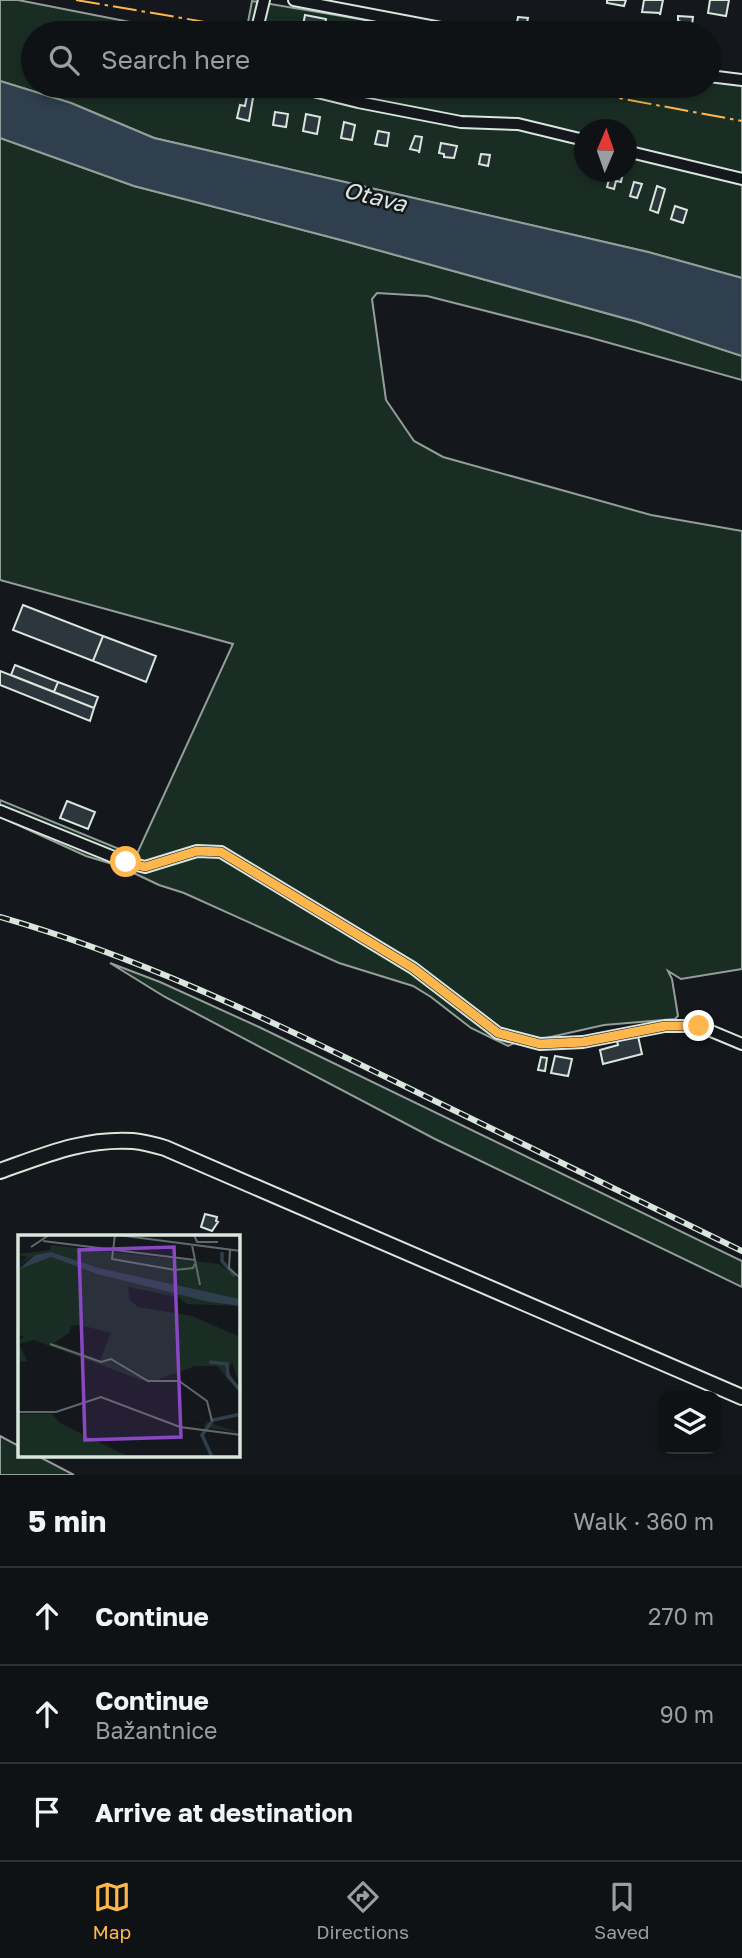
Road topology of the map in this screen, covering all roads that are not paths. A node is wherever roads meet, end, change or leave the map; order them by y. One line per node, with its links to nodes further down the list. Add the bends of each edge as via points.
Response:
1 (264, 0): 3 (street)
2 (294, 0): 4 (street)
3 (259, 21)
4 (404, 21)
5 (721, 77): 6 (street)
6 (742, 80)
7 (342, 98): 8 (street, via 461,122 518,124)
8 (574, 138)
9 (637, 154): 10 (street)
10 (742, 179)
11 (0, 811): 12 (street, via 145,867 197,851 221,852 413,968 498,1033 540,1044 583,1042 665,1026 699,1026)
12 (742, 1044)
13 (0, 1171): 14 (street, via 69,1147 104,1141 135,1141 165,1148)
14 (742, 1397)

